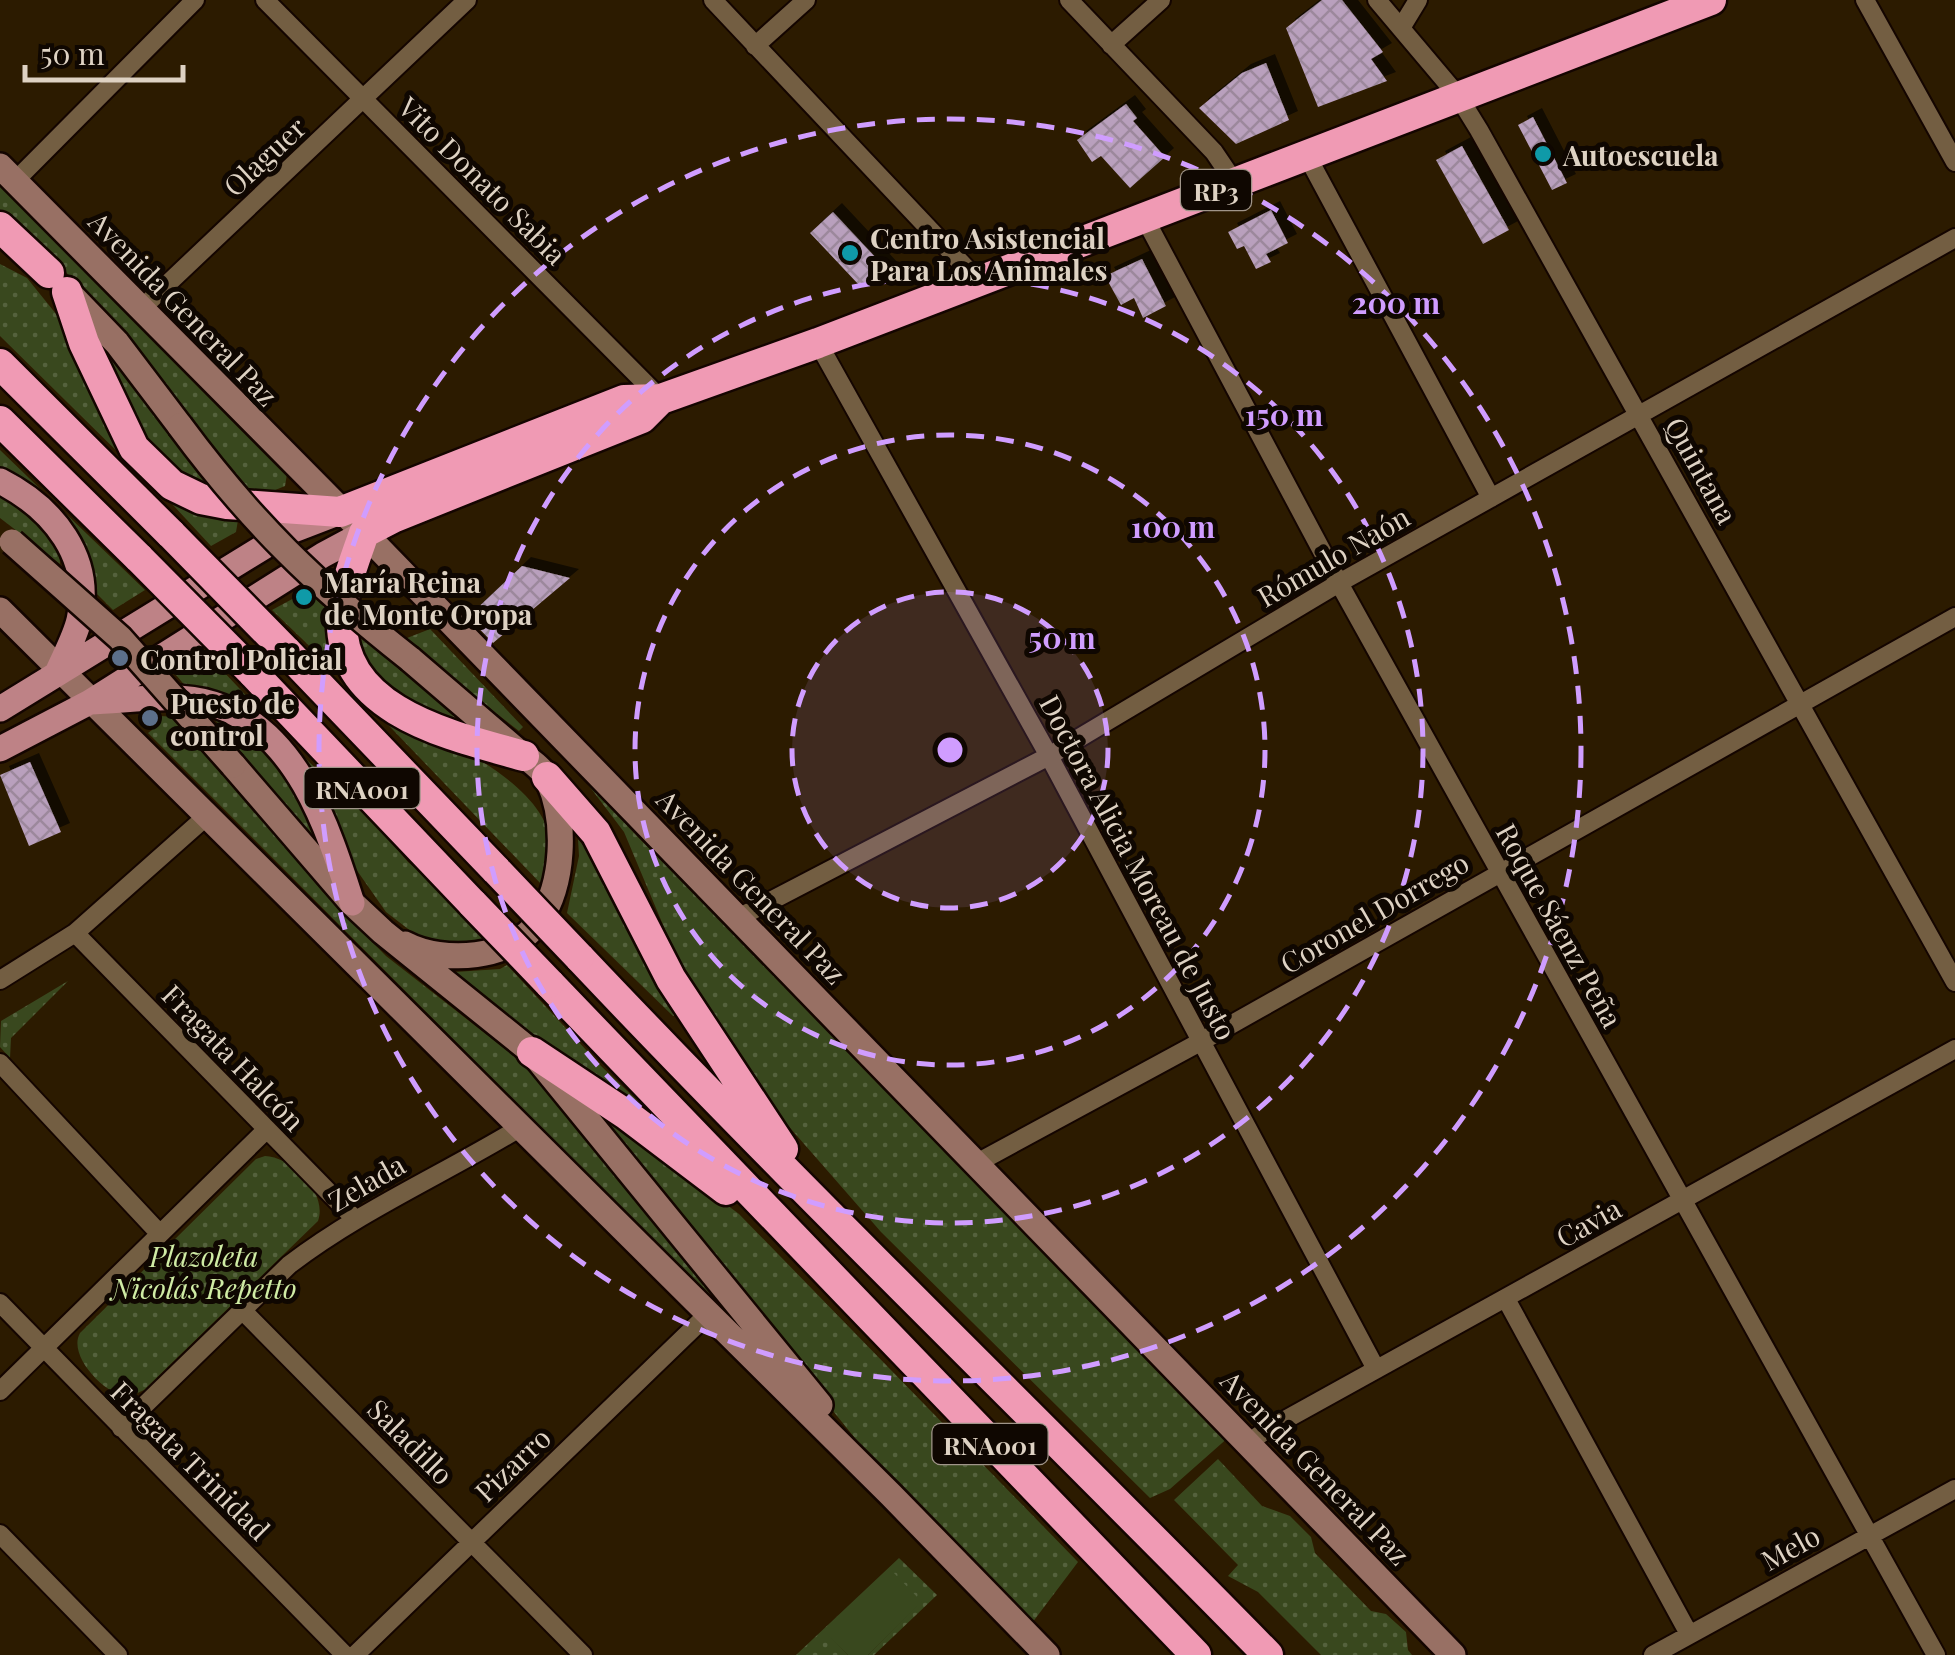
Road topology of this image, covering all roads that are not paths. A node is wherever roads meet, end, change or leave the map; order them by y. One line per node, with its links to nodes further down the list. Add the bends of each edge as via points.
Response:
1 (195, 0): 19 (street)
2 (265, 0): 16 (street, Vito Donato Sabia)
3 (467, 0): 16 (street, Olaguer)
4 (713, 0): 14 (street)
5 (806, 0): 14 (street)
6 (1069, 0): 13 (street)
7 (1161, 0): 13 (street)
8 (1377, 0): 12 (street, Quintana)
9 (1418, 0): 12 (street)
10 (1711, 0): 15 (highway, RP3)
11 (1865, 0): 18 (street)
12 (1400, 28): 15 (street, Quintana)
13 (1111, 45): 20 (street, via 1214,152)
14 (755, 46): 25 (street)
15 (1458, 96): 17 (highway, RP3); 31 (street, Quintana)
16 (364, 99): 27 (street, Olaguer); 30 (street, Vito Donato Sabia)
17 (1306, 154): 20 (highway, RP3); 34 (street)
18 (1955, 162)
19 (7, 174): 27 (street, Avenida General Paz)
20 (1235, 183): 21 (highway, RP3)
21 (1144, 218): 25 (highway, RP3); 38 (street, Roque Sáenz Peña)
22 (0, 227): 26 (highway)
23 (1955, 238): 31 (street, Rómulo Naón)
24 (0, 251): 26 (street)
25 (974, 281): 28 (highway, RP3)
26 (58, 282): 35 (highway, via 124,430 172,486 227,504); 46 (street, bridge, via 117,343 228,491 278,545)
27 (140, 310): 35 (street, Avenida General Paz)
28 (818, 343): 30 (highway, RP3); 47 (street, Doctora Alicia Moreau de Justo)
29 (0, 364): 65 (highway, RNA001, bridge, via 285,650)
30 (661, 399): 35 (highway, RP3, via 624,400); 36 (highway, RP3, via 642,418)
31 (1640, 414): 34 (street, Rómulo Naón); 43 (street, Quintana)
32 (0, 421): 67 (highway, RNA001, bridge, via 252,672)
33 (0, 482): 41 (main road, via 43,510 78,558 80,612)
34 (1491, 498): 38 (street, Rómulo Naón)
35 (340, 512): 36 (street, Avenida General Paz); 41 (main road, via 288,532)
36 (364, 533): 42 (main road); 46 (highway, via 342,612 345,647 358,676 396,710 428,726); 52 (street, Avenida General Paz)
37 (6, 537): 51 (street, bridge, via 120,638)
38 (1339, 583): 47 (street, Rómulo Naón); 50 (street, Roque Sáenz Peña)
39 (0, 610): 41 (street)
40 (1955, 617): 43 (street, Coronel Dorrego)
41 (58, 671): 42 (street); 44 (main road)
42 (90, 702): 45 (main road); 49 (street); 51 (main road, via 213,704 265,734 312,799)
43 (1799, 704): 50 (street, Coronel Dorrego); 56 (street, Quintana)
44 (0, 709)
45 (0, 748)
46 (524, 756): 48 (street)
47 (1048, 756): 52 (street, Rómulo Naón); 57 (street, Doctora Alicia Moreau de Justo)
48 (547, 777): 53 (street, via 558,817 556,875 538,922 525,935 496,950 455,956 420,952); 65 (highway, via 596,833 671,979)
49 (208, 814): 54 (street); 61 (street)
50 (1499, 873): 57 (street, Coronel Dorrego); 64 (street, Roque Sáenz Peña)
51 (352, 903): 53 (street)
52 (738, 918): 63 (street, Avenida General Paz)
53 (383, 932): 59 (street)
54 (75, 933): 55 (street); 62 (street, Fragata Halcón)
55 (0, 980)
56 (1955, 982)
57 (1202, 1041): 63 (street, Coronel Dorrego); 74 (street, Doctora Alicia Moreau de Justo)
58 (1955, 1049): 64 (street, Cavia)
59 (532, 1052): 67 (highway); 79 (street)
60 (0, 1064): 68 (street)
61 (522, 1127): 66 (street, Zelada); 72 (street)
62 (267, 1129): 66 (street, Fragata Halcón); 68 (street)
63 (976, 1163): 77 (street, Avenida General Paz)
64 (1681, 1201): 69 (street, Cavia); 81 (street, Roque Sáenz Peña)
65 (826, 1214): 90 (highway, RNA001)
66 (354, 1218): 71 (street, Zelada)
67 (786, 1232): 89 (highway, RNA001)
68 (160, 1234): 73 (street)
69 (1506, 1299): 74 (street, Cavia); 83 (street)
70 (0, 1303): 73 (street, Fragata Trinidad)
71 (242, 1310): 76 (street, Zelada); 82 (street, Saladillo)
72 (708, 1314): 79 (street); 82 (street, Pizarro)
73 (43, 1349): 75 (street); 76 (street, Fragata Trinidad)
74 (1376, 1369): 77 (street, Cavia)
75 (0, 1391)
76 (122, 1428): 85 (street, Fragata Trinidad)
77 (1248, 1443): 91 (street, Avenida General Paz)
78 (1955, 1489): 81 (street, Melo)
79 (892, 1495): 88 (street)
80 (0, 1534): 84 (street)
81 (1868, 1535): 83 (street, Melo); 93 (street, Roque Sáenz Peña)
82 (472, 1541): 86 (street, Pizarro); 87 (street, Saladillo)
83 (1689, 1634): 92 (street, Melo)
84 (118, 1655)
85 (344, 1655)
86 (355, 1655)
87 (582, 1655)
88 (1048, 1655)
89 (1196, 1655)
90 (1268, 1655)
91 (1453, 1655)
92 (1652, 1655)
93 (1936, 1655)

